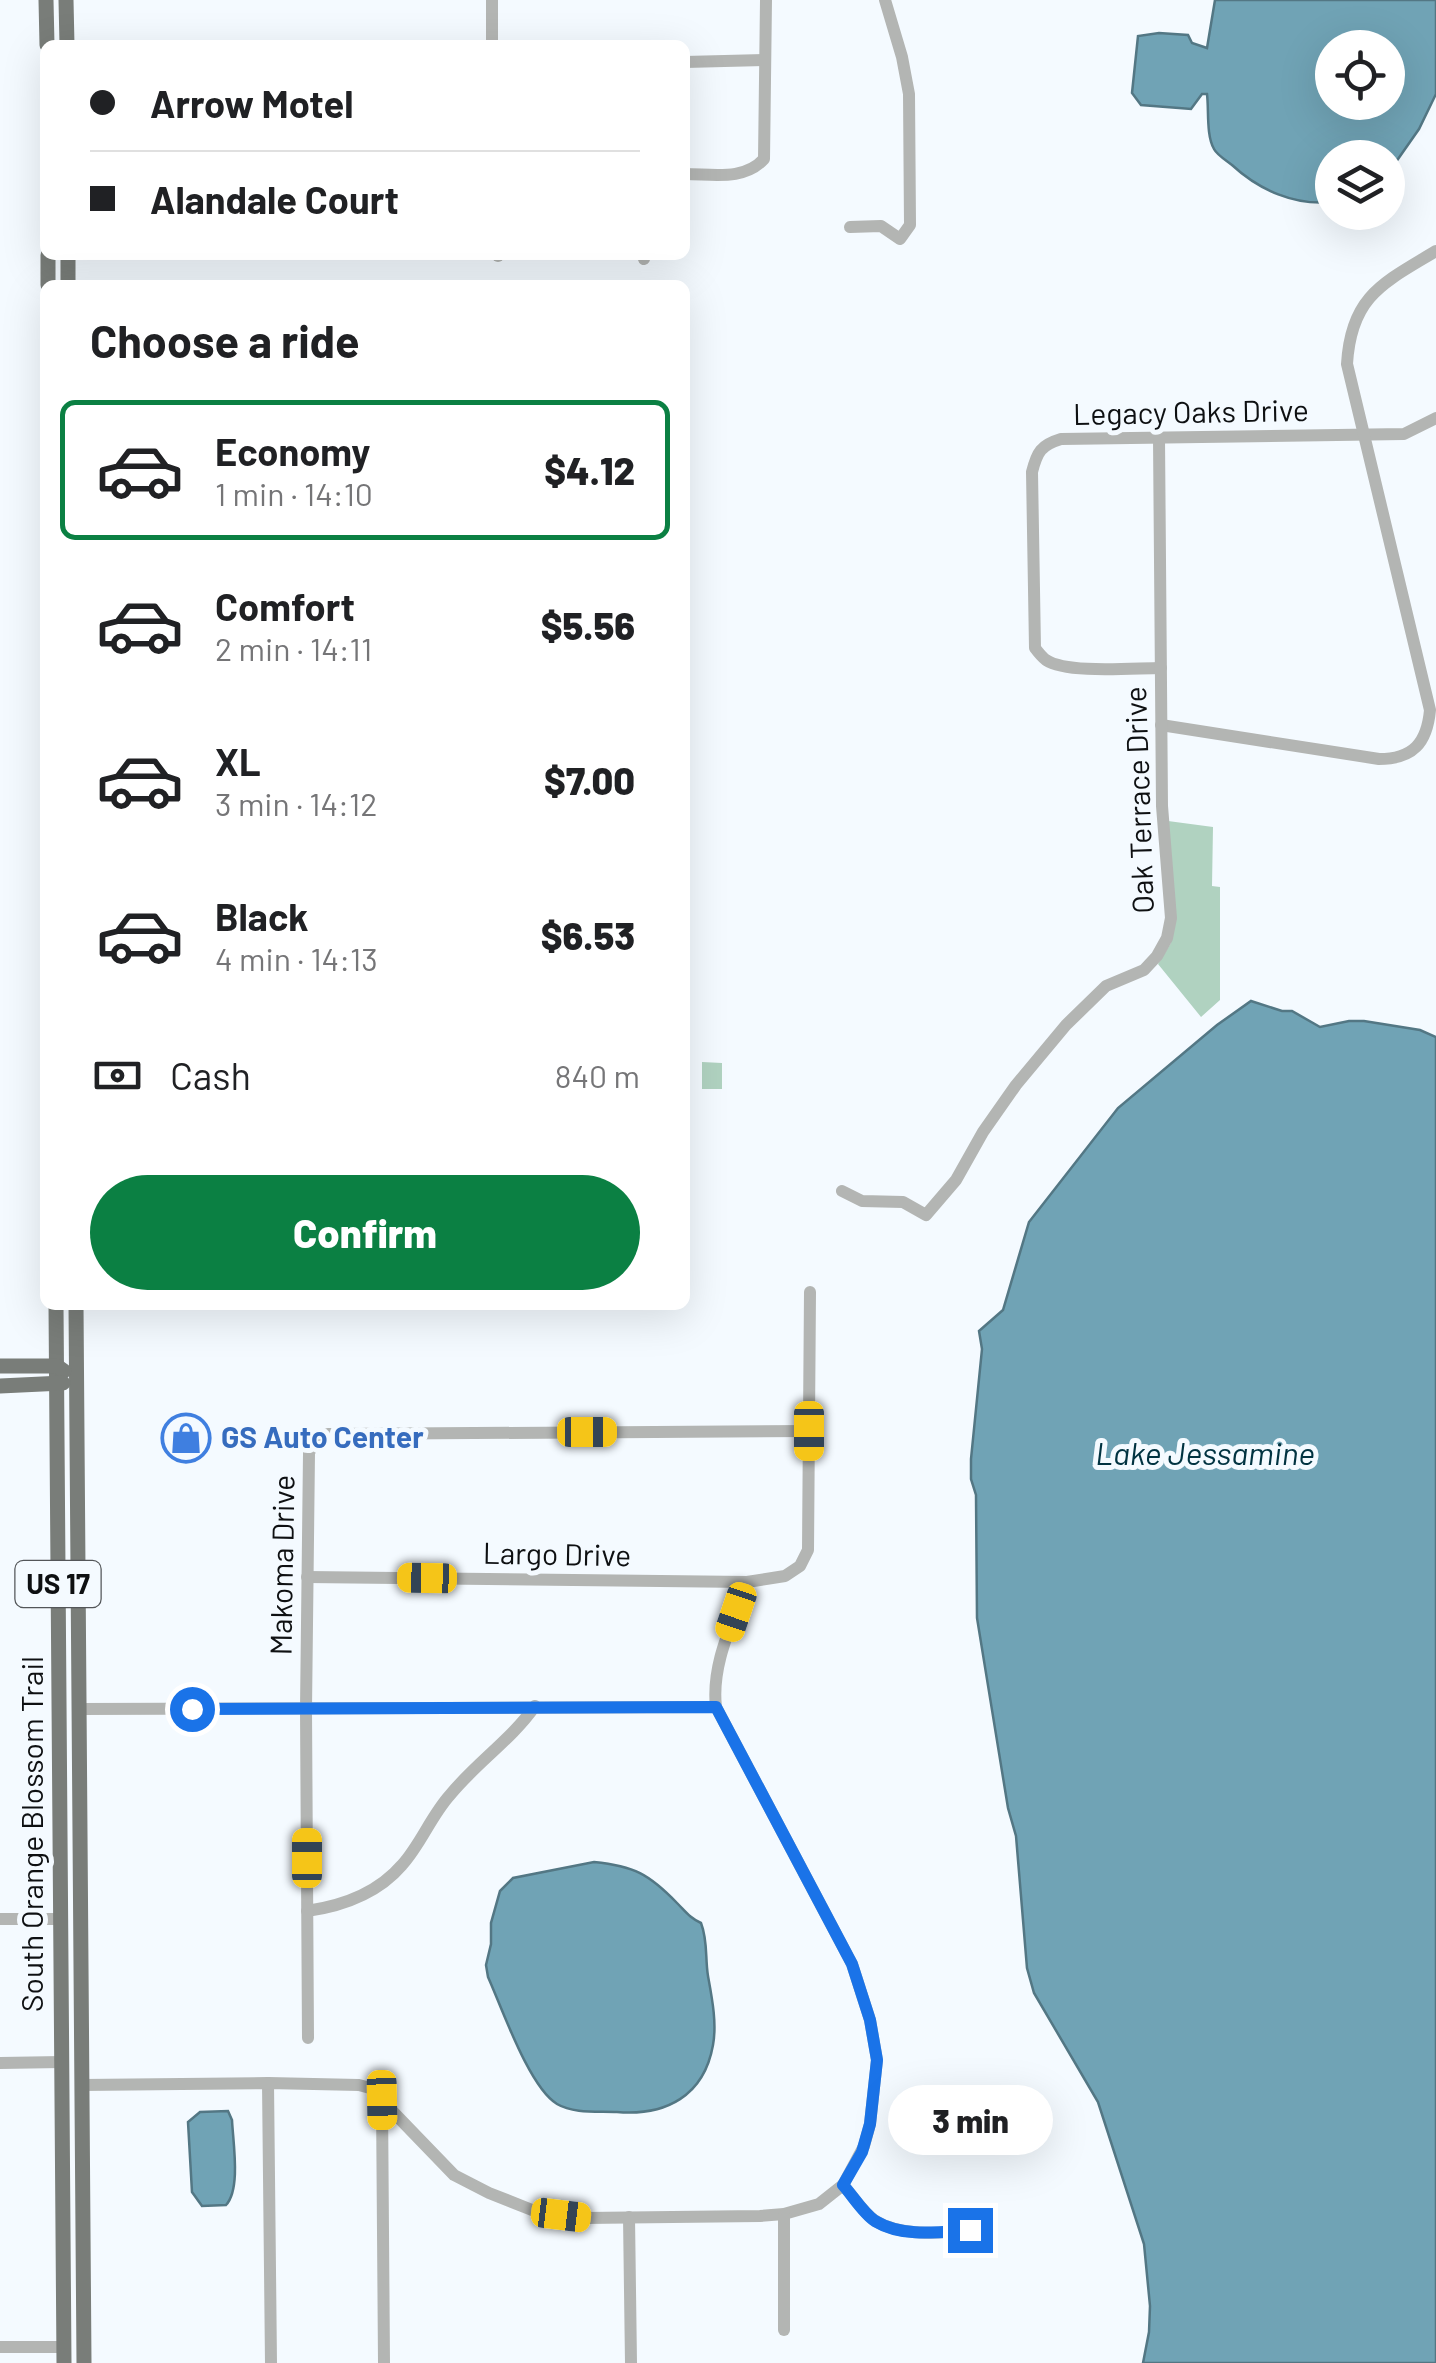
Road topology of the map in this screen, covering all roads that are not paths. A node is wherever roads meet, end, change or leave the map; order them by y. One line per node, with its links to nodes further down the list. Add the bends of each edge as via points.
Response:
1 (46, 0): 6 (main road)
2 (66, 0): 7 (main road)
3 (492, 0): 8 (street)
4 (766, 0): 9 (street)
5 (885, 0): 12 (street, via 909,94 910,225 900,239 881,226)
6 (46, 40)
7 (66, 40)
8 (492, 40)
9 (764, 60): 10 (street); 11 (street, via 764,159 742,174)
10 (690, 62)
11 (690, 174)
12 (850, 227)
13 (1436, 251): 15 (street, via 1377,287 1354,325 1348,364)
14 (1436, 418): 15 (street, Legacy Oaks Drive, via 1404,434)
15 (1363, 435): 16 (street, Legacy Oaks Drive); 18 (street, via 1430,710 1419,744 1406,755 1379,759)
16 (1158, 438): 17 (street, Oak Terrace Drive); 17 (street, Legacy Oaks Drive, via 1061,439 1044,444 1032,472 1035,648 1058,666)
17 (1160, 668): 18 (street, Oak Terrace Drive)
18 (1161, 724): 19 (street, Oak Terrace Drive, via 1171,918 1157,956 1144,970 1106,986 1066,1025 926,1214 903,1202 862,1200)
19 (842, 1191)
20 (810, 1292): 28 (street, Largo Drive)
21 (56, 1310): 24 (main road, South Orange Blossom Trail / US 17)
22 (76, 1310): 25 (main road, South Orange Blossom Trail / US 17)
23 (0, 1366): 24 (main road)
24 (56, 1366): 25 (main road); 26 (main road, South Orange Blossom Trail / US 17)
25 (76, 1380): 26 (main road); 33 (main road, South Orange Blossom Trail / US 17)
26 (57, 1385): 27 (main road); 35 (main road, South Orange Blossom Trail / US 17)
27 (0, 1386)
28 (809, 1431): 29 (street, Makoma Drive, via 320,1436 308,1453); 30 (street, Largo Drive, via 808,1550 785,1576)
29 (308, 1577): 30 (street, Largo Drive); 34 (street, Makoma Drive)
30 (747, 1582): 32 (street, via 716,1671)
31 (535, 1706): 32 (street); 34 (street); 37 (street, via 450,1794 403,1865 355,1899)
32 (716, 1707): 47 (street, via 852,1964 870,2020 877,2060 870,2124)
33 (78, 1709): 34 (street); 36 (main road, South Orange Blossom Trail / US 17)
34 (306, 1709): 37 (street, Makoma Drive)
35 (61, 1874): 36 (main road); 39 (main road, South Orange Blossom Trail / US 17)
36 (81, 1900): 40 (main road, South Orange Blossom Trail / US 17)
37 (307, 1911): 41 (street, Makoma Drive)
38 (0, 1919): 39 (street)
39 (61, 1919): 40 (main road); 42 (main road, South Orange Blossom Trail / US 17)
40 (81, 1949): 45 (main road, South Orange Blossom Trail / US 17)
41 (308, 2038)
42 (62, 2062): 43 (street); 51 (main road, South Orange Blossom Trail / US 17)
43 (0, 2063)
44 (268, 2083): 45 (street); 46 (street, via 359,2085); 57 (street)
45 (82, 2085): 53 (main road, South Orange Blossom Trail / US 17)
46 (382, 2100): 49 (street, via 454,2175 488,2193 537,2212); 58 (street)
47 (843, 2185): 48 (street, via 819,2204); 50 (street, via 873,2220 896,2229)
48 (784, 2214): 49 (street); 52 (street)
49 (629, 2217): 59 (street)
50 (990, 2229)
51 (64, 2314): 53 (main road, via 74,2333); 55 (main road, South Orange Blossom Trail / US 17)
52 (784, 2330)
53 (84, 2336): 56 (main road, South Orange Blossom Trail / US 17)
54 (0, 2347): 55 (street)
55 (64, 2355)
56 (84, 2363)
57 (271, 2363)
58 (384, 2363)
59 (631, 2363)

